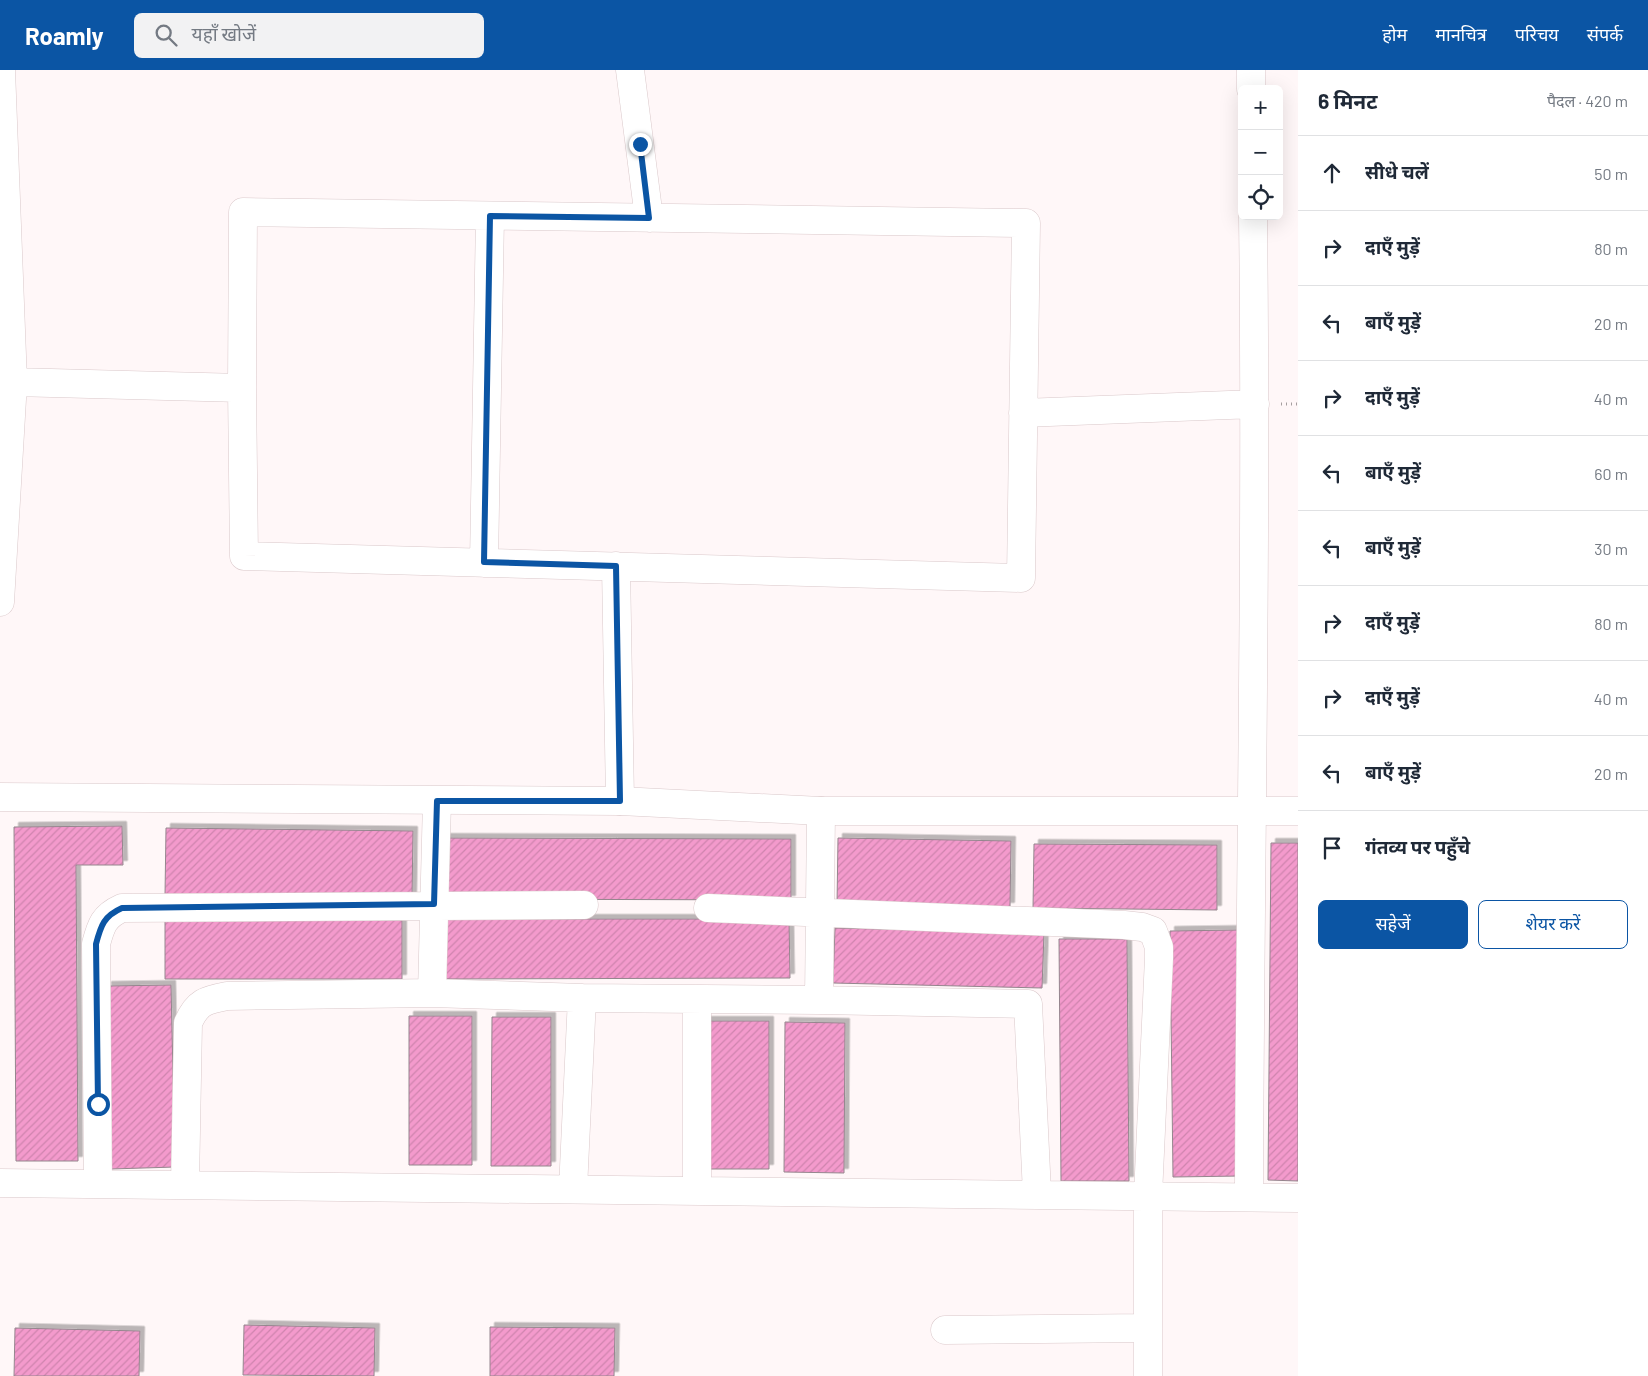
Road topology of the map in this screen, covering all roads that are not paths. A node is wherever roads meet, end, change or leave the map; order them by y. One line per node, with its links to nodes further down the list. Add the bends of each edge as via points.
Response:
1 (1, 70): 5 (street)
2 (630, 70): 7 (street)
3 (1251, 70): 4 (street)
4 (1251, 85)
5 (3, 216): 9 (street)
6 (490, 216): 7 (street); 10 (street, via 243,212); 14 (street)
7 (649, 218): 12 (street, via 1026,223)
8 (1253, 220): 11 (street)
9 (13, 382): 10 (street); 13 (street)
10 (242, 388): 14 (street, via 244,556)
11 (1255, 404): 12 (street); 21 (street)
12 (1023, 412): 15 (street, via 1020,578)
13 (2, 541): 16 (street)
14 (484, 562): 15 (street)
15 (616, 566): 19 (street)
16 (0, 602)
17 (0, 797): 18 (street)
18 (437, 801): 19 (street); 23 (street)
19 (620, 801): 20 (street)
20 (821, 811): 21 (street); 26 (street)
21 (1250, 811): 22 (street); 38 (street)
22 (1298, 811)
23 (434, 904): 24 (street); 27 (street); 32 (street, via 122,908 110,913 104,919 96,944)
24 (584, 905)
25 (708, 908): 26 (street)
26 (818, 913): 30 (street); 37 (street, via 1124,925 1142,926 1153,931 1159,958)
27 (432, 993): 28 (street); 33 (street, via 228,996 206,1000 193,1011 188,1023)
28 (582, 998): 29 (street); 34 (street)
29 (696, 999): 30 (street); 35 (street)
30 (819, 1000): 36 (street, via 1028,1004)
31 (0, 1183): 32 (street)
32 (98, 1184): 33 (street)
33 (185, 1184): 34 (street)
34 (573, 1189): 35 (street)
35 (697, 1191): 36 (street)
36 (1037, 1193): 37 (street)
37 (1148, 1195): 38 (street); 40 (street)
38 (1249, 1195): 39 (street)
39 (1298, 1198)
40 (1148, 1328): 41 (street); 42 (street)
41 (945, 1330)
42 (1148, 1376)

